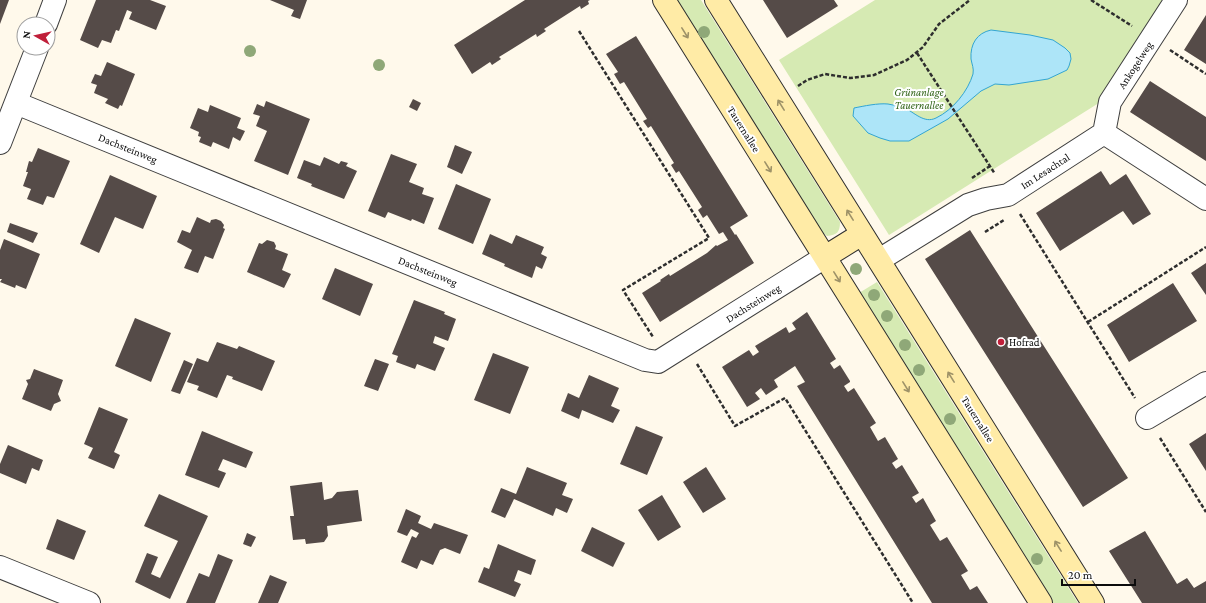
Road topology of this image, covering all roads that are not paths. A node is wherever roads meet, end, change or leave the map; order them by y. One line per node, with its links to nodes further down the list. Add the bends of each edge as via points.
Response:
1 (55, 0): 5 (street)
2 (664, 0): 12 (street, Tauernallee, one-way to 12)
3 (716, 0): 11 (street, Tauernallee, one-way to 3)
4 (1176, 0): 8 (street, Ankogelweg, via 1110,102)
5 (49, 16)
6 (33, 56): 7 (street)
7 (16, 103): 9 (street); 12 (street, Dachsteinweg, via 645,360 658,362)
8 (1104, 134): 10 (street); 13 (street, Im Lesachtal, via 1008,195 968,205)
9 (0, 143)
10 (1206, 199)
11 (862, 234): 12 (street); 13 (street, Tauernallee)
12 (825, 257): 18 (street, Tauernallee, one-way to 18)
13 (879, 260): 19 (street, Tauernallee, one-way to 13)
14 (1206, 383): 15 (street)
15 (1147, 418)
16 (0, 567): 17 (street)
17 (89, 603)
18 (1042, 603)
19 (1093, 603)

